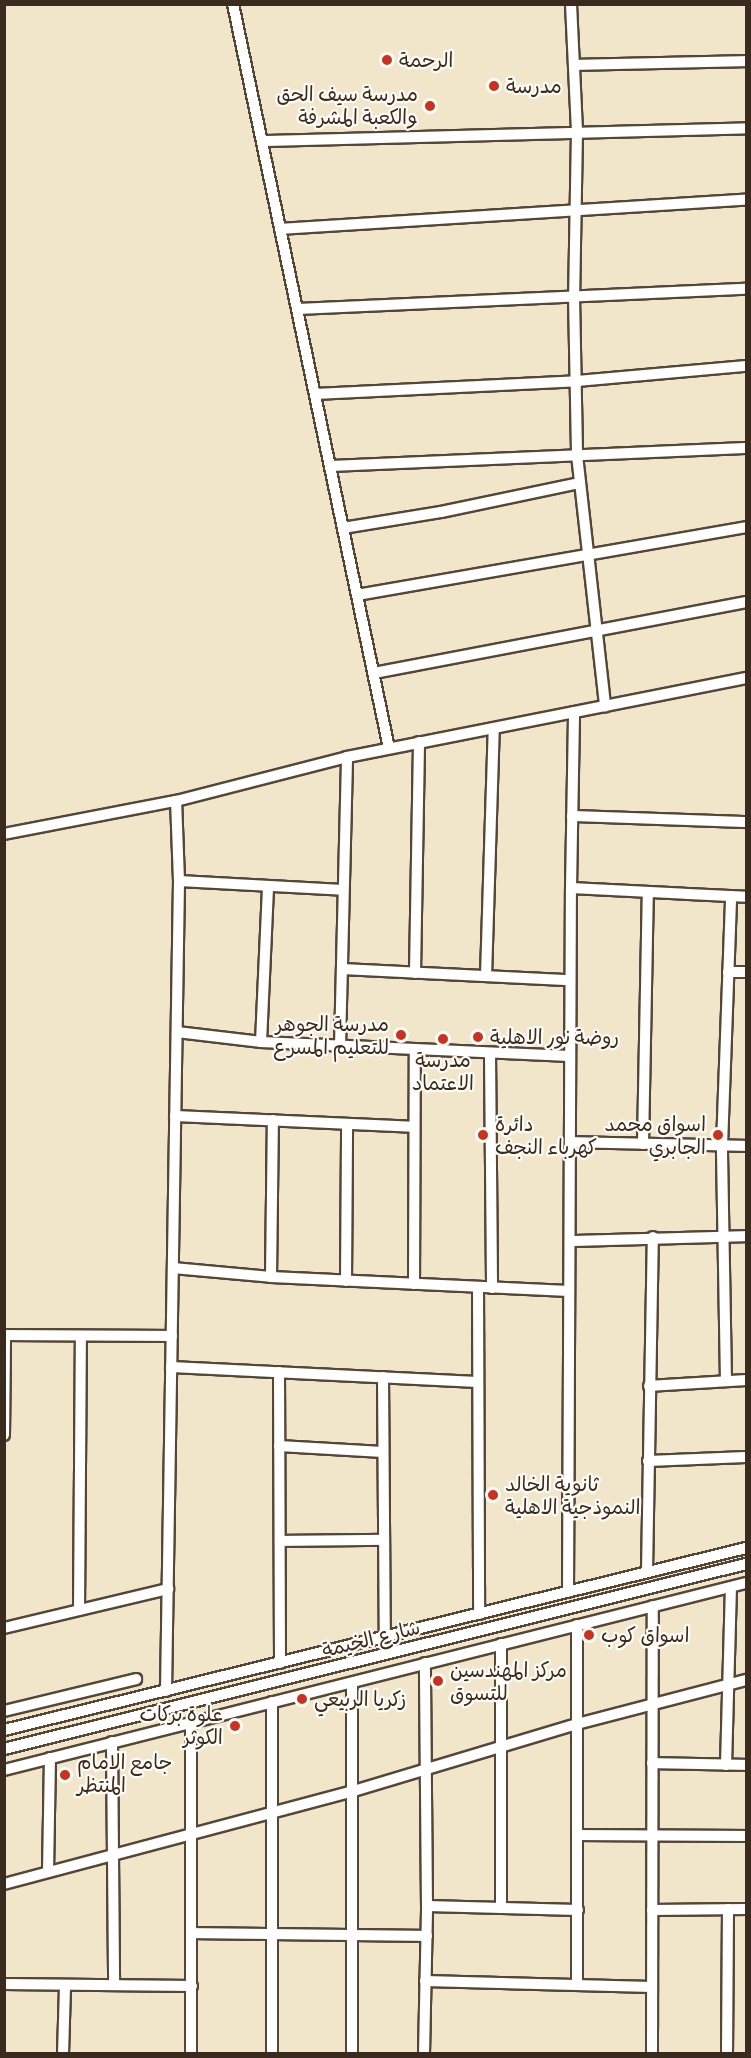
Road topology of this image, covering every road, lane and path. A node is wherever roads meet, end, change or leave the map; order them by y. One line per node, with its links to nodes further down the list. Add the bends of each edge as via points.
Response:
1 (233, 4): 7 (street)
2 (571, 4): 4 (street)
3 (747, 61): 4 (street)
4 (576, 65): 6 (street)
5 (747, 128): 6 (street)
6 (577, 131): 7 (street); 9 (street)
7 (262, 141): 10 (street)
8 (747, 200): 9 (street)
9 (578, 211): 10 (street); 12 (street)
10 (280, 229): 13 (street)
11 (747, 289): 12 (street)
12 (574, 297): 13 (street); 15 (street)
13 (297, 309): 16 (street)
14 (747, 366): 15 (street)
15 (577, 381): 16 (street); 18 (street)
16 (315, 394): 19 (street)
17 (747, 448): 18 (street)
18 (577, 455): 19 (street); 20 (street)
19 (330, 466): 22 (street)
20 (580, 483): 22 (street); 23 (street)
21 (747, 527): 23 (street)
22 (343, 528): 24 (street)
23 (588, 554): 24 (street); 26 (street)
24 (357, 595): 27 (street)
25 (747, 602): 26 (street)
26 (597, 630): 27 (street); 29 (street)
27 (374, 673): 33 (street)
28 (747, 678): 29 (street)
29 (605, 706): 30 (street)
30 (574, 712): 31 (street); 36 (street)
31 (494, 728): 32 (street); 50 (street)
32 (419, 742): 33 (street); 49 (street)
33 (389, 748): 34 (street)
34 (346, 757): 35 (street); 42 (street)
35 (176, 801): 38 (street); 39 (street)
36 (572, 816): 37 (street); 41 (street)
37 (747, 822)
38 (4, 834)
39 (179, 881): 40 (street); 52 (street)
40 (268, 886): 42 (street); 53 (street)
41 (571, 888): 43 (street); 51 (street)
42 (343, 890): 46 (street)
43 (648, 892): 44 (street); 63 (street)
44 (731, 896): 45 (street); 47 (street)
45 (747, 897)
46 (342, 969): 49 (street); 54 (street)
47 (728, 972): 48 (street); 64 (street)
48 (747, 972)
49 (416, 973): 50 (street)
50 (486, 976): 51 (street)
51 (570, 980): 57 (street)
52 (177, 1032): 53 (street); 58 (street)
53 (261, 1042): 54 (street)
54 (340, 1046): 55 (street)
55 (415, 1049): 56 (street); 61 (street)
56 (490, 1053): 57 (street); 75 (street)
57 (570, 1056): 62 (street)
58 (175, 1116): 59 (street); 70 (street)
59 (273, 1120): 60 (street); 71 (street)
60 (347, 1124): 61 (street); 72 (street)
61 (413, 1127): 73 (street)
62 (570, 1142): 63 (street); 69 (street)
63 (643, 1144): 64 (street)
64 (722, 1146): 65 (street); 66 (street)
65 (747, 1146)
66 (725, 1236): 67 (street); 68 (street); 84 (street)
67 (747, 1236)
68 (653, 1237): 69 (street); 86 (street)
69 (570, 1241): 76 (street)
70 (173, 1268): 71 (street); 79 (street)
71 (271, 1277): 72 (street)
72 (346, 1281): 73 (street)
73 (414, 1284): 74 (street)
74 (478, 1287): 75 (street); 85 (street)
75 (492, 1288): 76 (street)
76 (569, 1291): 100 (street)
77 (5, 1335): 78 (street); 87 (street)
78 (81, 1336): 79 (street); 102 (street)
79 (172, 1336): 80 (street)
80 (171, 1367): 81 (street); 99 (street)
81 (279, 1372): 82 (street); 88 (street)
82 (382, 1377): 85 (street); 89 (street)
83 (747, 1380): 84 (street)
84 (726, 1381): 86 (street)
85 (478, 1382): 103 (street)
86 (649, 1386): 91 (street)
87 (4, 1434)
88 (279, 1446): 89 (street); 93 (street)
89 (383, 1452): 92 (street)
90 (747, 1457): 91 (street)
91 (648, 1461): 96 (street)
92 (384, 1540): 93 (street); 106 (street)
93 (280, 1541): 109 (street)
94 (747, 1548): 96 (street, شارع الخيمة)
95 (747, 1564): 111 (street, شارع الخيمة)
96 (647, 1572): 100 (street, شارع الخيمة)
97 (747, 1583): 98 (street)
98 (731, 1587): 101 (street); 116 (street)
99 (168, 1589): 102 (street); 117 (street)
100 (568, 1592): 103 (street, شارع الخيمة)
101 (652, 1606): 104 (street); 119 (street)
102 (79, 1610): 105 (street)
103 (479, 1614): 106 (street, شارع الخيمة)
104 (577, 1625): 108 (street); 123 (street)
105 (4, 1628)
106 (385, 1637): 107 (street, شارع الخيمة)
107 (365, 1642): 109 (street, شارع الخيمة); 111 (street, via 334,1656 333,1662)
108 (501, 1644): 110 (street); 127 (street)
109 (285, 1662): 114 (street, via 296,1665 295,1671); 117 (street, شارع الخيمة)
110 (425, 1663): 115 (street); 133 (street)
111 (340, 1665): 114 (street, شارع الخيمة)
112 (136, 1679): 121 (street)
113 (747, 1680): 116 (street)
114 (270, 1683): 120 (street, شارع الخيمة)
115 (351, 1683): 118 (street); 135 (street)
116 (726, 1685): 119 (street); 131 (street)
117 (166, 1691): 125 (street, شارع الخيمة)
118 (272, 1702): 122 (street); 136 (street)
119 (653, 1704): 123 (street); 130 (street)
120 (160, 1710): 124 (street); 128 (street, شارع الخيمة)
121 (4, 1712)
122 (191, 1722): 124 (street); 137 (street)
123 (578, 1724): 127 (street); 138 (street)
124 (164, 1729): 126 (street)
125 (4, 1730)
126 (112, 1742): 129 (street); 141 (street)
127 (501, 1748): 133 (street); 145 (street)
128 (4, 1749)
129 (50, 1758): 134 (street); 142 (street)
130 (652, 1763): 131 (street); 139 (street)
131 (726, 1765): 132 (street)
132 (747, 1765)
133 (426, 1769): 135 (street); 144 (street)
134 (4, 1770)
135 (350, 1792): 136 (street); 152 (street)
136 (273, 1811): 137 (street); 151 (street)
137 (191, 1833): 141 (street); 150 (street)
138 (579, 1835): 139 (street); 148 (street)
139 (652, 1836): 140 (street); 149 (street)
140 (747, 1836)
141 (111, 1855): 142 (street); 157 (street)
142 (48, 1872): 143 (street)
143 (4, 1884)
144 (427, 1906): 145 (street); 153 (street)
145 (501, 1908): 148 (street)
146 (728, 1909): 147 (street); 149 (street); 167 (street)
147 (747, 1909)
148 (578, 1910): 158 (street)
149 (652, 1910): 160 (street)
150 (192, 1933): 151 (street); 159 (street)
151 (273, 1934): 152 (street); 163 (street)
152 (351, 1935): 153 (street); 164 (street)
153 (427, 1936): 154 (street)
154 (425, 1981): 158 (street); 165 (street)
155 (4, 1984): 156 (street)
156 (64, 1985): 157 (street); 161 (street)
157 (114, 1985): 159 (street)
158 (577, 1985): 160 (street)
159 (192, 1986): 162 (street)
160 (652, 1987): 166 (street)
161 (63, 2054)
162 (191, 2054)
163 (272, 2054)
164 (352, 2054)
165 (424, 2054)
166 (652, 2054)
167 (728, 2054)

